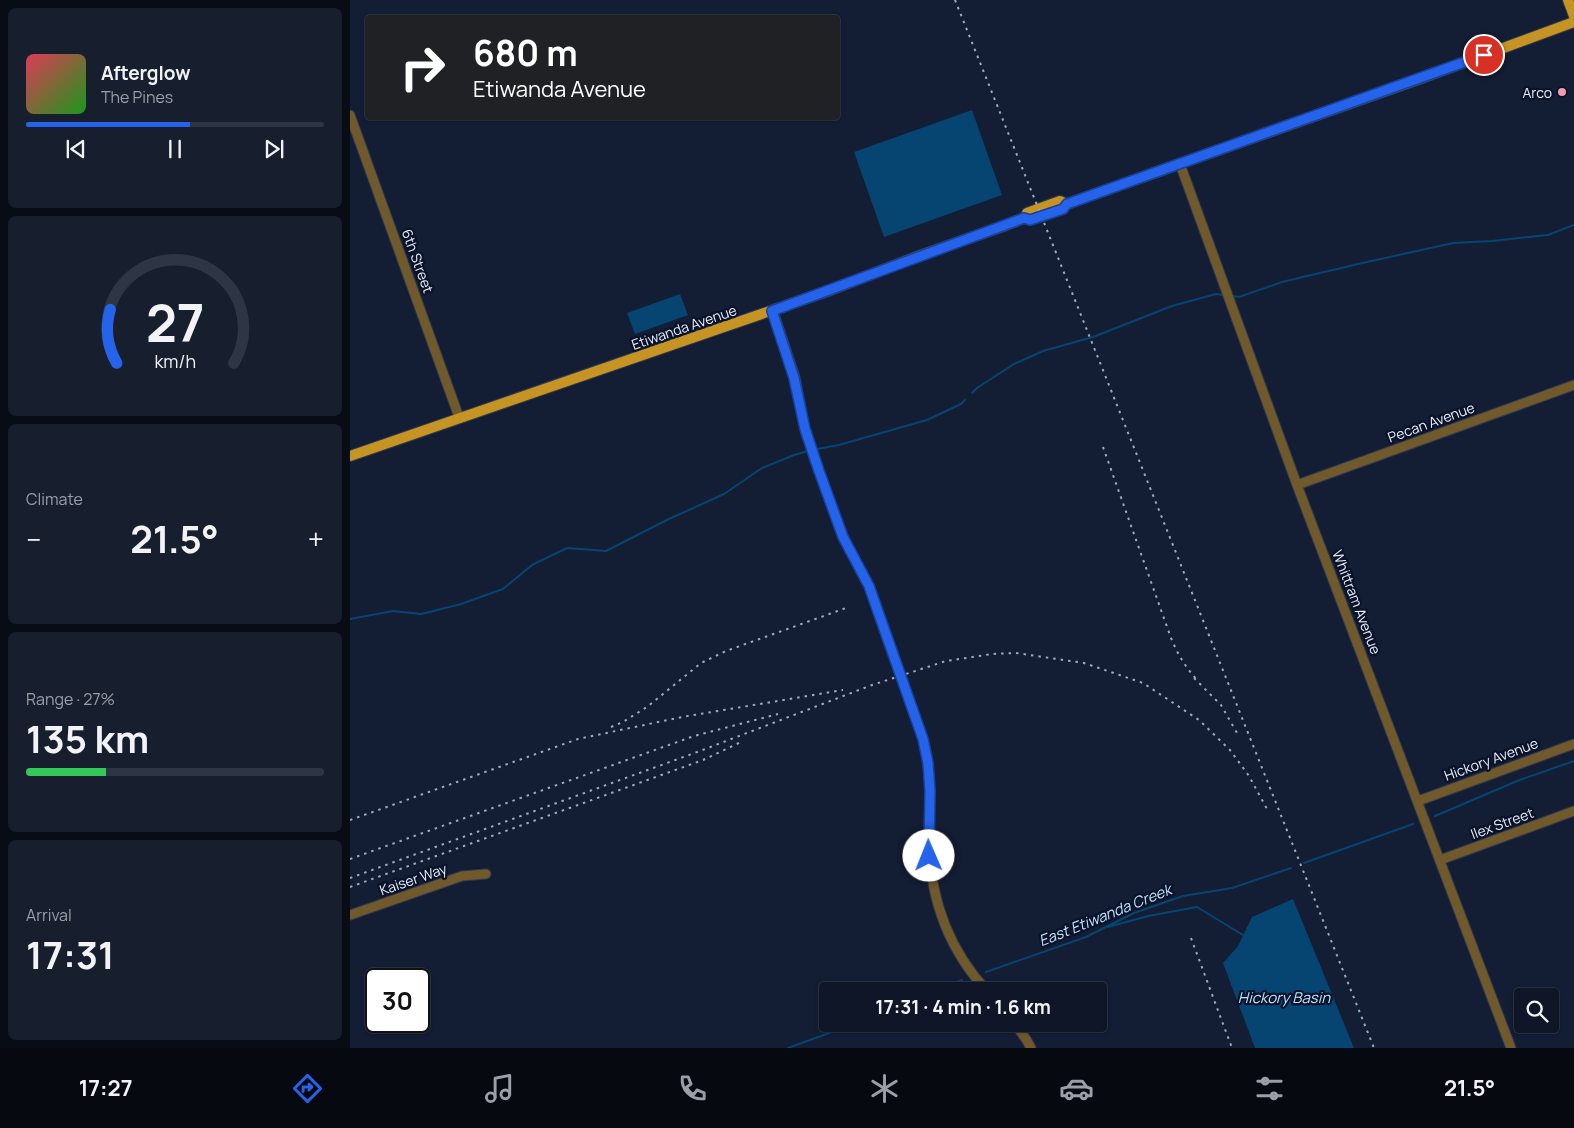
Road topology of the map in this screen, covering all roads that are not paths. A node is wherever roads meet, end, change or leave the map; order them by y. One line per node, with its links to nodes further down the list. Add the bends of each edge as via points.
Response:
1 (1568, 0): 2 (main road)
2 (1574, 16)
3 (1574, 22): 5 (main road, Etiwanda Avenue)
4 (350, 115): 8 (street, 6th Street)
5 (1180, 164): 6 (main road, Etiwanda Avenue, via 1067,204 1060,201 1027,213 1024,218); 10 (street, Whittram Avenue)
6 (772, 311): 8 (main road, Etiwanda Avenue); 17 (street, via 819,471 843,537 869,586 923,739 928,763 928,844 934,891 955,948)
7 (1574, 385): 10 (street, Pecan Avenue)
8 (459, 417): 9 (main road, Etiwanda Avenue)
9 (350, 456)
10 (1297, 485): 12 (street, Whittram Avenue)
11 (1574, 744): 12 (street, Hickory Avenue)
12 (1418, 800): 14 (street, Whittram Avenue)
13 (1574, 811): 14 (street, Ilex Street)
14 (1440, 860): 20 (street, Whittram Avenue)
15 (486, 874): 16 (street, Kaiser Way, via 462,876)
16 (350, 915)
17 (979, 982)
18 (1020, 1032): 19 (street)
19 (1031, 1048)
20 (1511, 1048)

